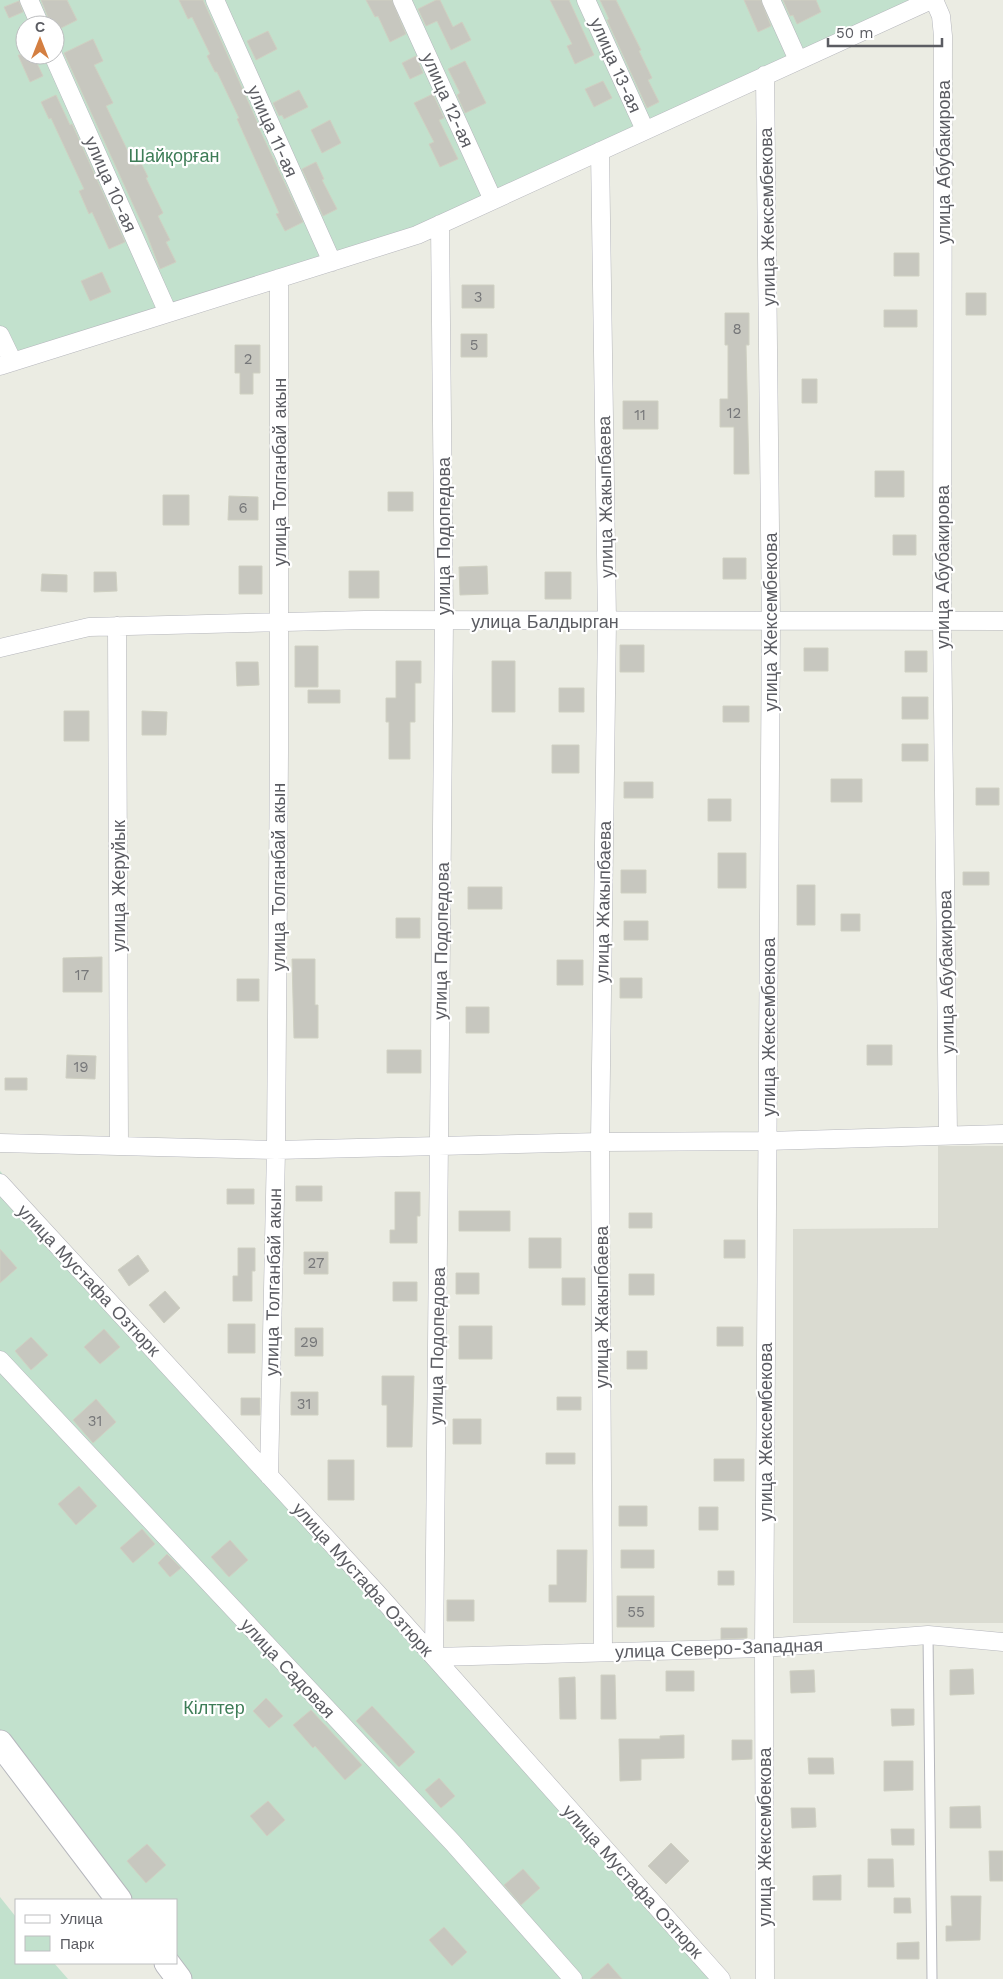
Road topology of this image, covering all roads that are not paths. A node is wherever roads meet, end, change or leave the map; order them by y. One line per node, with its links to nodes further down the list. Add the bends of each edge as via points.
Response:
1 (29, 0): 7 (street)
2 (215, 0): 15 (street, улица 11-ая)
3 (402, 0): 13 (street, улица 12-ая)
4 (586, 0): 11 (street, улица 13-ая)
5 (771, 0): 8 (street)
6 (933, 0): 8 (street); 23 (street, улица Абубакирова, via 941,16 944,36)
7 (36, 15)
8 (798, 60): 10 (street)
9 (57, 65): 17 (street, улица 10-ая)
10 (765, 75): 11 (street); 22 (street, улица Жексембекова)
11 (645, 130): 12 (street)
12 (600, 151): 13 (street); 21 (street, улица Жакыпбаева)
13 (493, 200): 14 (street)
14 (440, 224): 15 (street, via 417,235); 20 (street, улица Подопедова)
15 (332, 262): 16 (street)
16 (279, 278): 17 (street); 24 (street, улица Толганбай акын)
17 (168, 313): 19 (street)
18 (0, 334): 19 (street)
19 (6, 364)
20 (444, 620): 21 (street, улица Балдырган); 24 (street, улица Балдырган); 34 (street, улица Подопедова)
21 (607, 621): 22 (street, улица Балдырган); 31 (street, улица Жакыпбаева)
22 (771, 621): 23 (street, улица Балдырган); 30 (street, улица Жексембекова)
23 (942, 621): 25 (street, улица Балдырган); 29 (street, улица Абубакирова)
24 (279, 622): 26 (street, улица Балдырган); 35 (street, улица Толганбай акын)
25 (1003, 622)
26 (117, 626): 27 (street, улица Балдырган, via 89,627); 33 (street, улица Жеруйык)
27 (0, 648)
28 (1003, 1134): 29 (street)
29 (948, 1135): 30 (street)
30 (767, 1141): 31 (street); 41 (street, улица Жексембекова)
31 (600, 1142): 34 (street); 42 (street, улица Жакыпбаева)
32 (0, 1143): 33 (street)
33 (119, 1146): 35 (street)
34 (439, 1146): 35 (street); 43 (street, улица Подопедова)
35 (276, 1150): 38 (street, улица Толганбай акын)
36 (0, 1183): 38 (street, улица Мустафа Озтюрк)
37 (0, 1360): 48 (street, улица Садовая, via 446,1836)
38 (269, 1476): 43 (street, улица Мустафа Озтюрк)
39 (928, 1635): 40 (street, улица Северо-Западная); 41 (street, улица Северо-Западная); 51 (lane)
40 (1003, 1642)
41 (764, 1648): 42 (street, улица Северо-Западная); 50 (street, улица Жексембекова)
42 (603, 1652): 43 (street, улица Северо-Западная)
43 (434, 1657): 49 (street, улица Мустафа Озтюрк)
44 (0, 1743): 45 (street)
45 (118, 1899)
46 (168, 1964): 47 (street)
47 (179, 1979)
48 (573, 1979)
49 (720, 1979)
50 (765, 1979)
51 (932, 1979)

